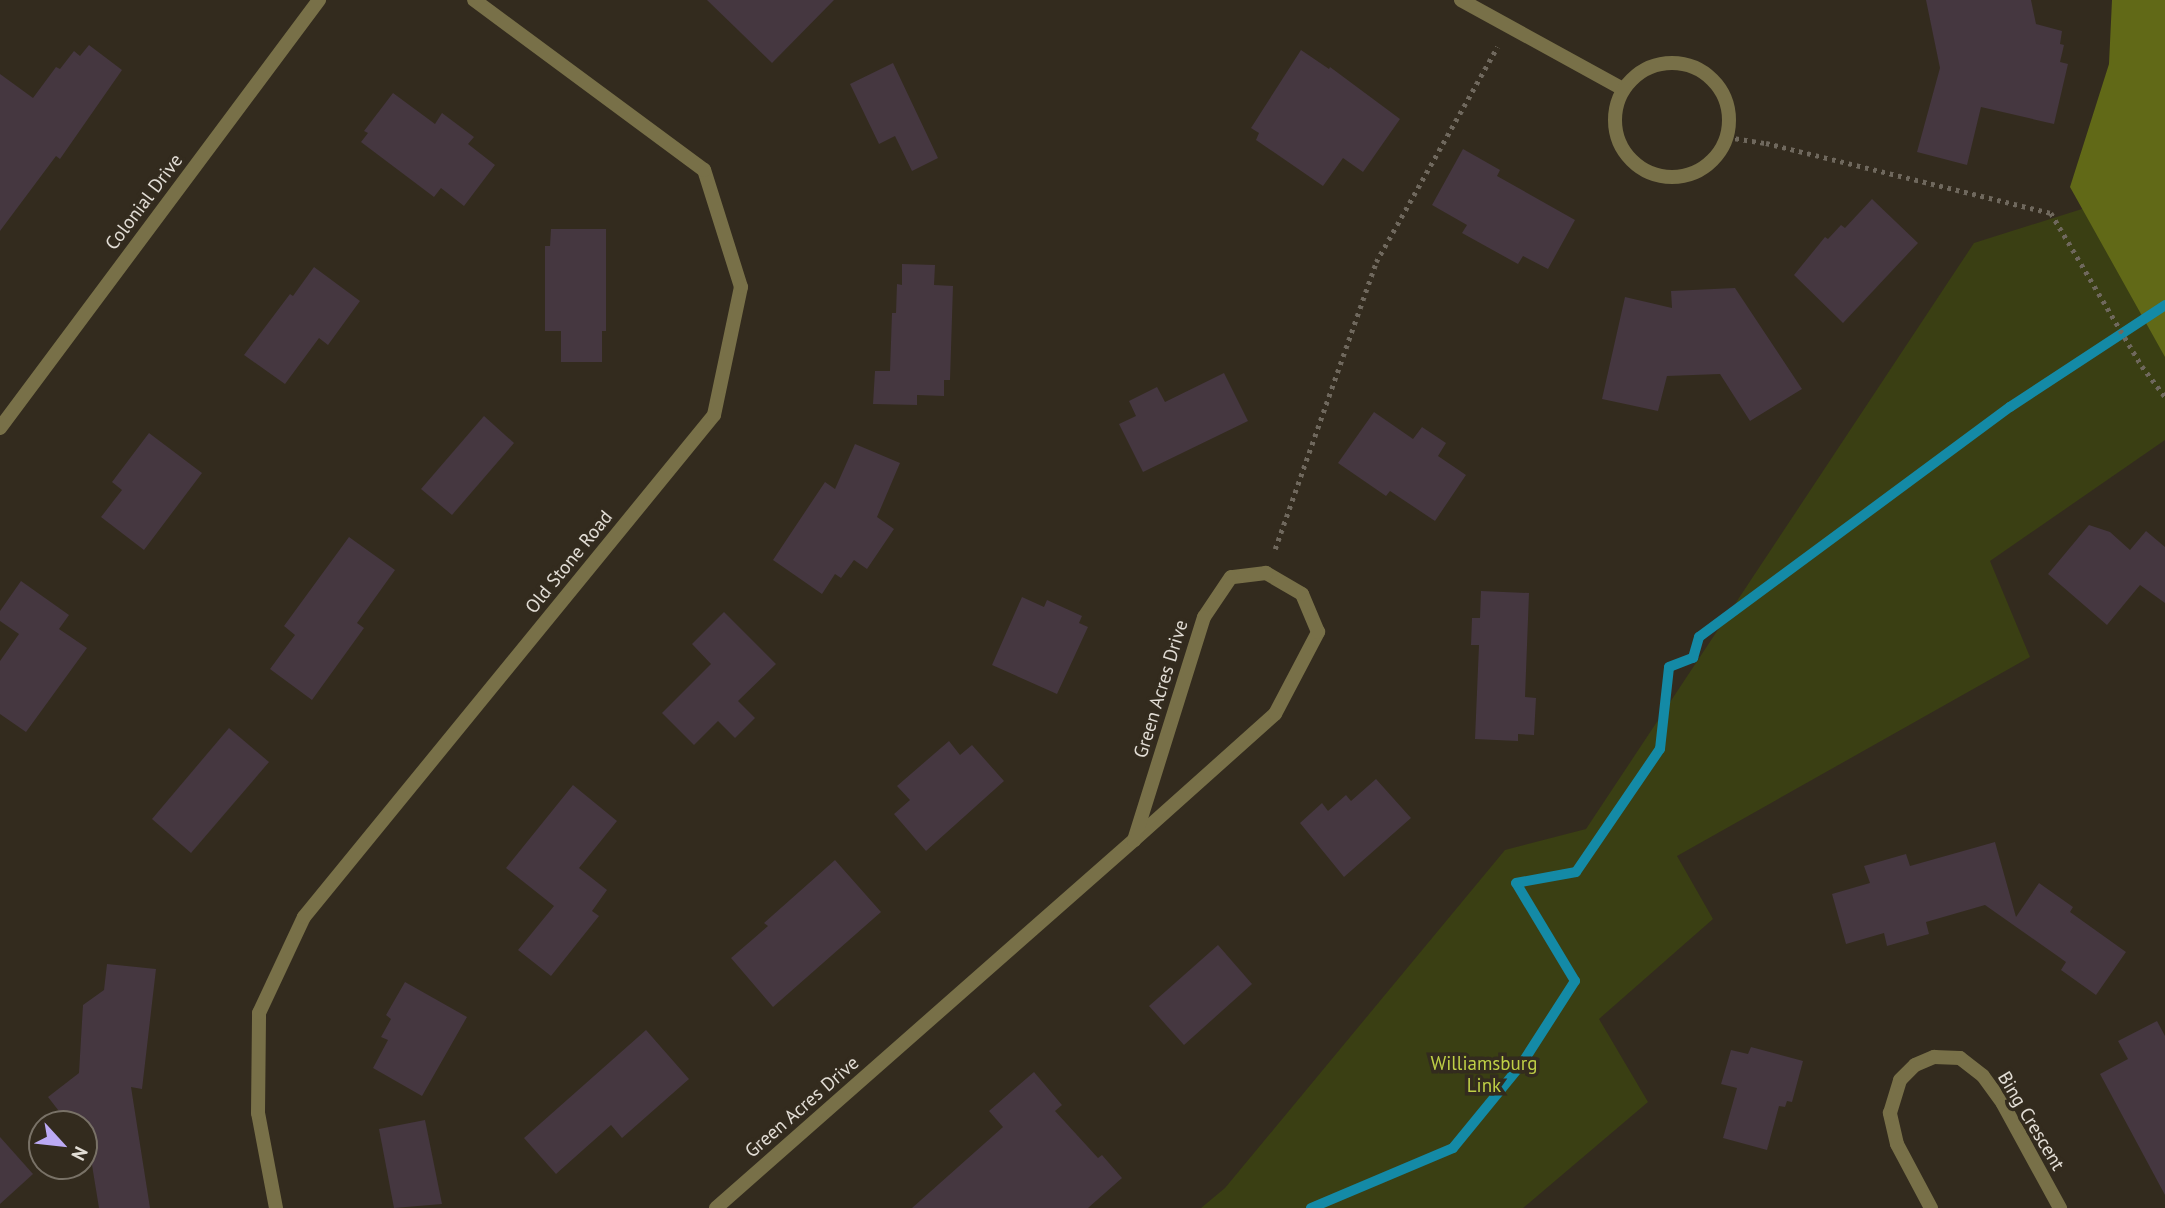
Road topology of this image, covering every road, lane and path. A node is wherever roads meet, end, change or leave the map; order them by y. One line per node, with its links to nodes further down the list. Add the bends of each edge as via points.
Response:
1 (320, 0): 8 (street, Colonial Drive)
2 (474, 0): 11 (street, Old Stone Road, via 704,170 741,287 714,415 304,917 259,1013 258,1113)
3 (1461, 0): 4 (street)
4 (1507, 28): 5 (street); 9 (path, via 1376,262)
5 (1623, 89): 6 (street, via 1641,71 1659,63 1688,63 1721,87 1730,117); 6 (street, via 1615,107 1615,130 1622,148 1643,170 1680,177 1707,166)
6 (1727, 137): 7 (path, via 2051,213)
7 (2165, 396)
8 (0, 428)
9 (1266, 573): 10 (street, Green Acres Drive, via 1231,577 1204,617); 10 (street, Green Acres Drive, via 1302,594 1318,632 1275,714)
10 (1134, 840): 12 (street, Green Acres Drive)
11 (276, 1208)
12 (716, 1208)
13 (1931, 1208): 14 (street, Bing Crescent, via 1897,1144 1890,1113 1900,1080 1934,1057 1960,1058 1983,1076)
14 (2060, 1208)

